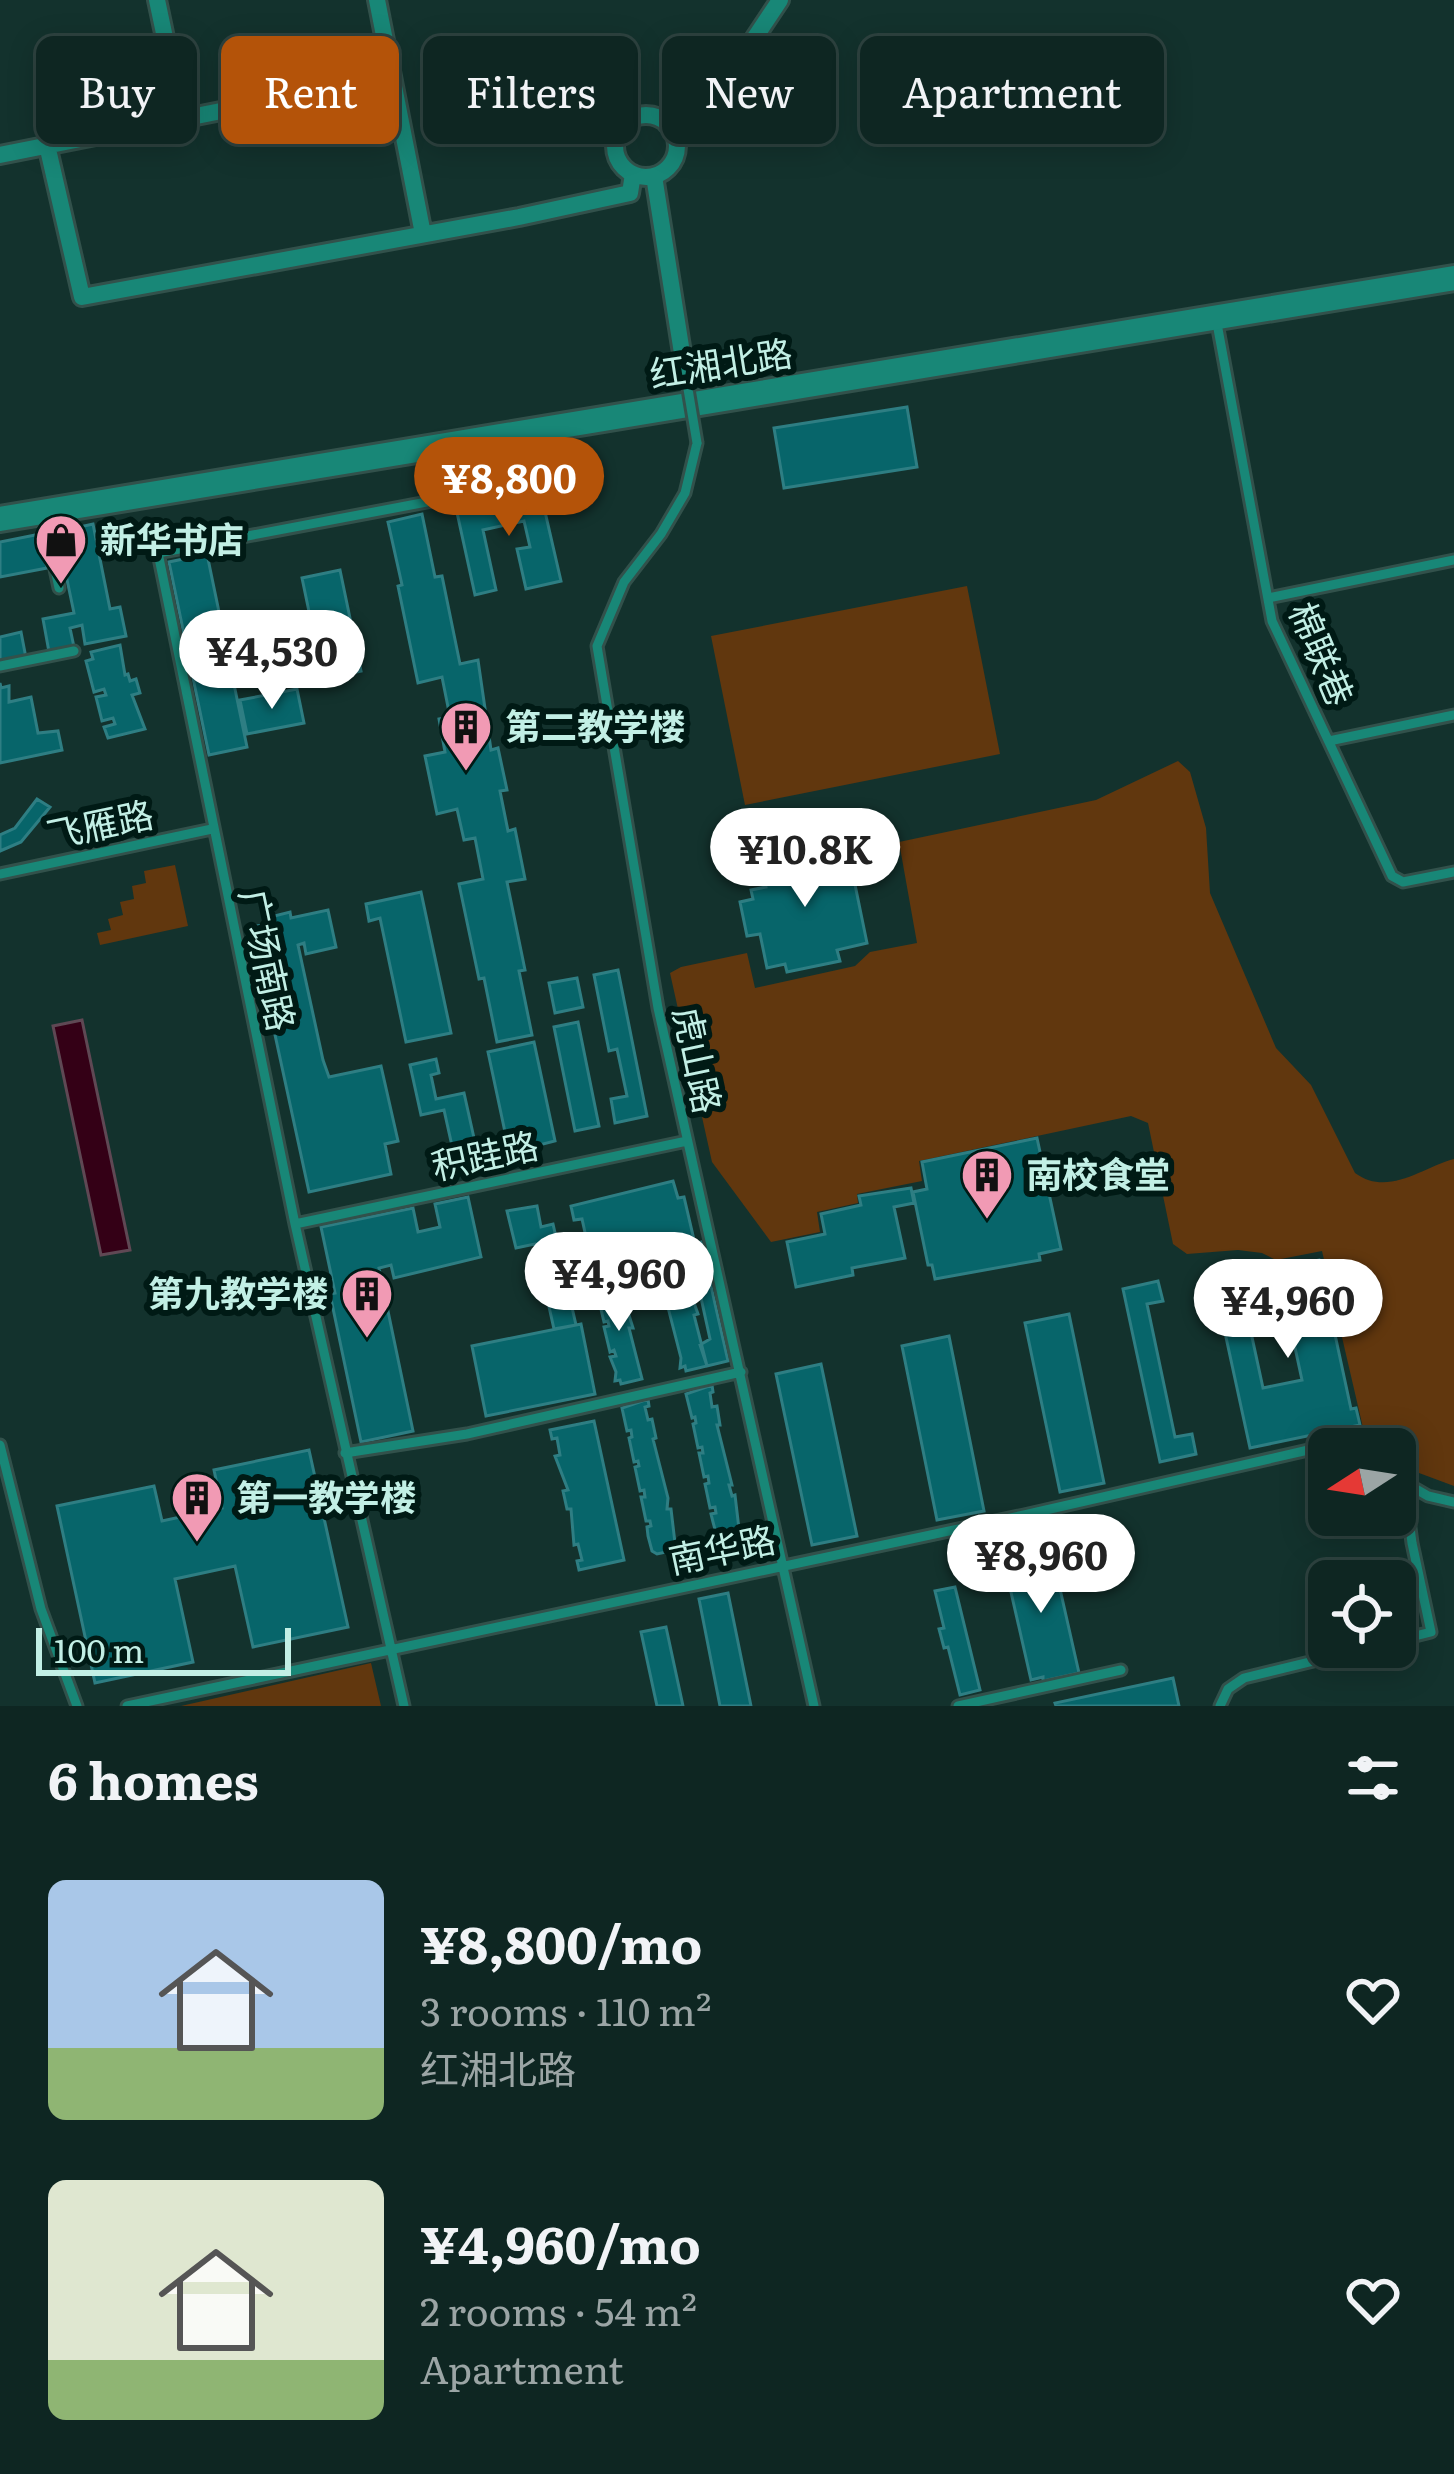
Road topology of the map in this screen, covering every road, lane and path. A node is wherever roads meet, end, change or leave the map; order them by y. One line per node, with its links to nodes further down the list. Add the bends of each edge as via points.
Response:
1 (157, 0): 4 (street)
2 (377, 0): 5 (street)
3 (780, 0): 6 (street)
4 (165, 36)
5 (384, 36)
6 (756, 36)
7 (399, 112): 15 (street)
8 (662, 121): 13 (street, via 648,115 622,125 615,152)
9 (51, 144): 11 (street)
10 (675, 144): 14 (street, via 676,154)
11 (46, 145): 12 (street); 15 (street, via 82,297)
12 (0, 154)
13 (633, 174): 14 (street); 15 (street, via 630,193)
14 (654, 176): 19 (street)
15 (423, 235)
16 (1454, 266): 18 (main road, 红湘北路)
17 (1454, 278): 18 (main road, 红湘北路)
18 (1216, 313): 21 (main road, 红湘北路); 22 (main road, 红湘北路); 26 (lane, 棉联巷)
19 (682, 353): 34 (lane, 虎山路, bridge, via 697,442 685,494 625,582 597,646)
20 (490, 490): 31 (lane, 广场南路, via 158,554)
21 (0, 504)
22 (43, 512): 23 (main road, 红湘北路); 25 (lane)
23 (0, 519)
24 (1454, 560): 26 (lane)
25 (59, 588)
26 (1268, 598): 30 (lane, 棉联巷, via 1271,621)
27 (74, 651): 28 (lane)
28 (0, 666)
29 (1454, 715): 30 (lane)
30 (1329, 741): 32 (lane, 棉联巷, via 1392,875 1403,882)
31 (212, 830): 33 (lane, 飞雁路); 35 (lane, 广场南路)
32 (1454, 872)
33 (0, 874)
34 (687, 1141): 35 (lane, 积跬路); 36 (lane, 虎山路)
35 (295, 1224): 39 (lane, 广场南路)
36 (741, 1372): 39 (lane); 43 (lane, 虎山路)
37 (0, 1445): 48 (lane, via 41,1609)
38 (1308, 1450): 43 (lane, 南华路)
39 (345, 1453): 45 (lane, 广场南路)
40 (1416, 1489): 41 (lane)
41 (1454, 1502)
42 (1416, 1562): 44 (lane, via 1431,1632)
43 (782, 1565): 45 (lane, 南华路); 51 (lane, 虎山路)
44 (1416, 1636)
45 (388, 1648): 49 (lane, 南华路); 50 (lane, 广场南路)
46 (1308, 1662): 53 (lane, via 1244,1678)
47 (1121, 1670): 52 (lane)
48 (77, 1706)
49 (127, 1706)
50 (404, 1706)
51 (814, 1706)
52 (958, 1706)
53 (1220, 1706)

